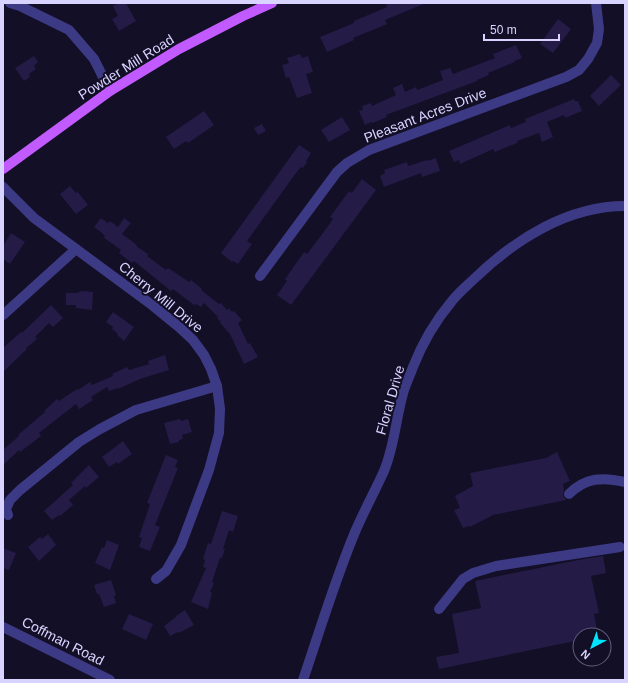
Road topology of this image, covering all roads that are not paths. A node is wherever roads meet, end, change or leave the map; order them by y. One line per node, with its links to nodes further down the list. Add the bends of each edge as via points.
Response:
1 (10, 3): 4 (street, via 69,30 94,59)
2 (272, 3): 4 (main road, Powder Mill Road, via 179,49)
3 (596, 3): 9 (street, Pleasant Acres Drive, via 599,29 597,43 579,70 369,150 347,163 337,172)
4 (110, 91): 5 (main road, Powder Mill Road)
5 (3, 169)
6 (3, 187): 8 (street, Cherry Mill Drive, via 34,218)
7 (625, 206): 20 (street, Floral Drive, via 579,213 540,229 517,243 460,292 436,322 419,353 404,391 384,469 338,575)
8 (76, 249): 10 (street); 11 (street, Cherry Mill Drive, via 152,305 193,340 204,355)
9 (260, 276)
10 (3, 315)
11 (217, 386): 14 (street, via 136,410 100,429 79,442 20,490 10,500 6,509); 16 (street, Cherry Mill Drive, via 220,409 219,433 209,470 180,545 166,571)
12 (625, 482): 13 (street, via 596,478)
13 (569, 494)
14 (8, 515)
15 (620, 547): 17 (street, via 496,566 473,573 463,579)
16 (156, 579)
17 (439, 609)
18 (3, 627): 19 (street, Coffman Road)
19 (110, 680)
20 (303, 680)

